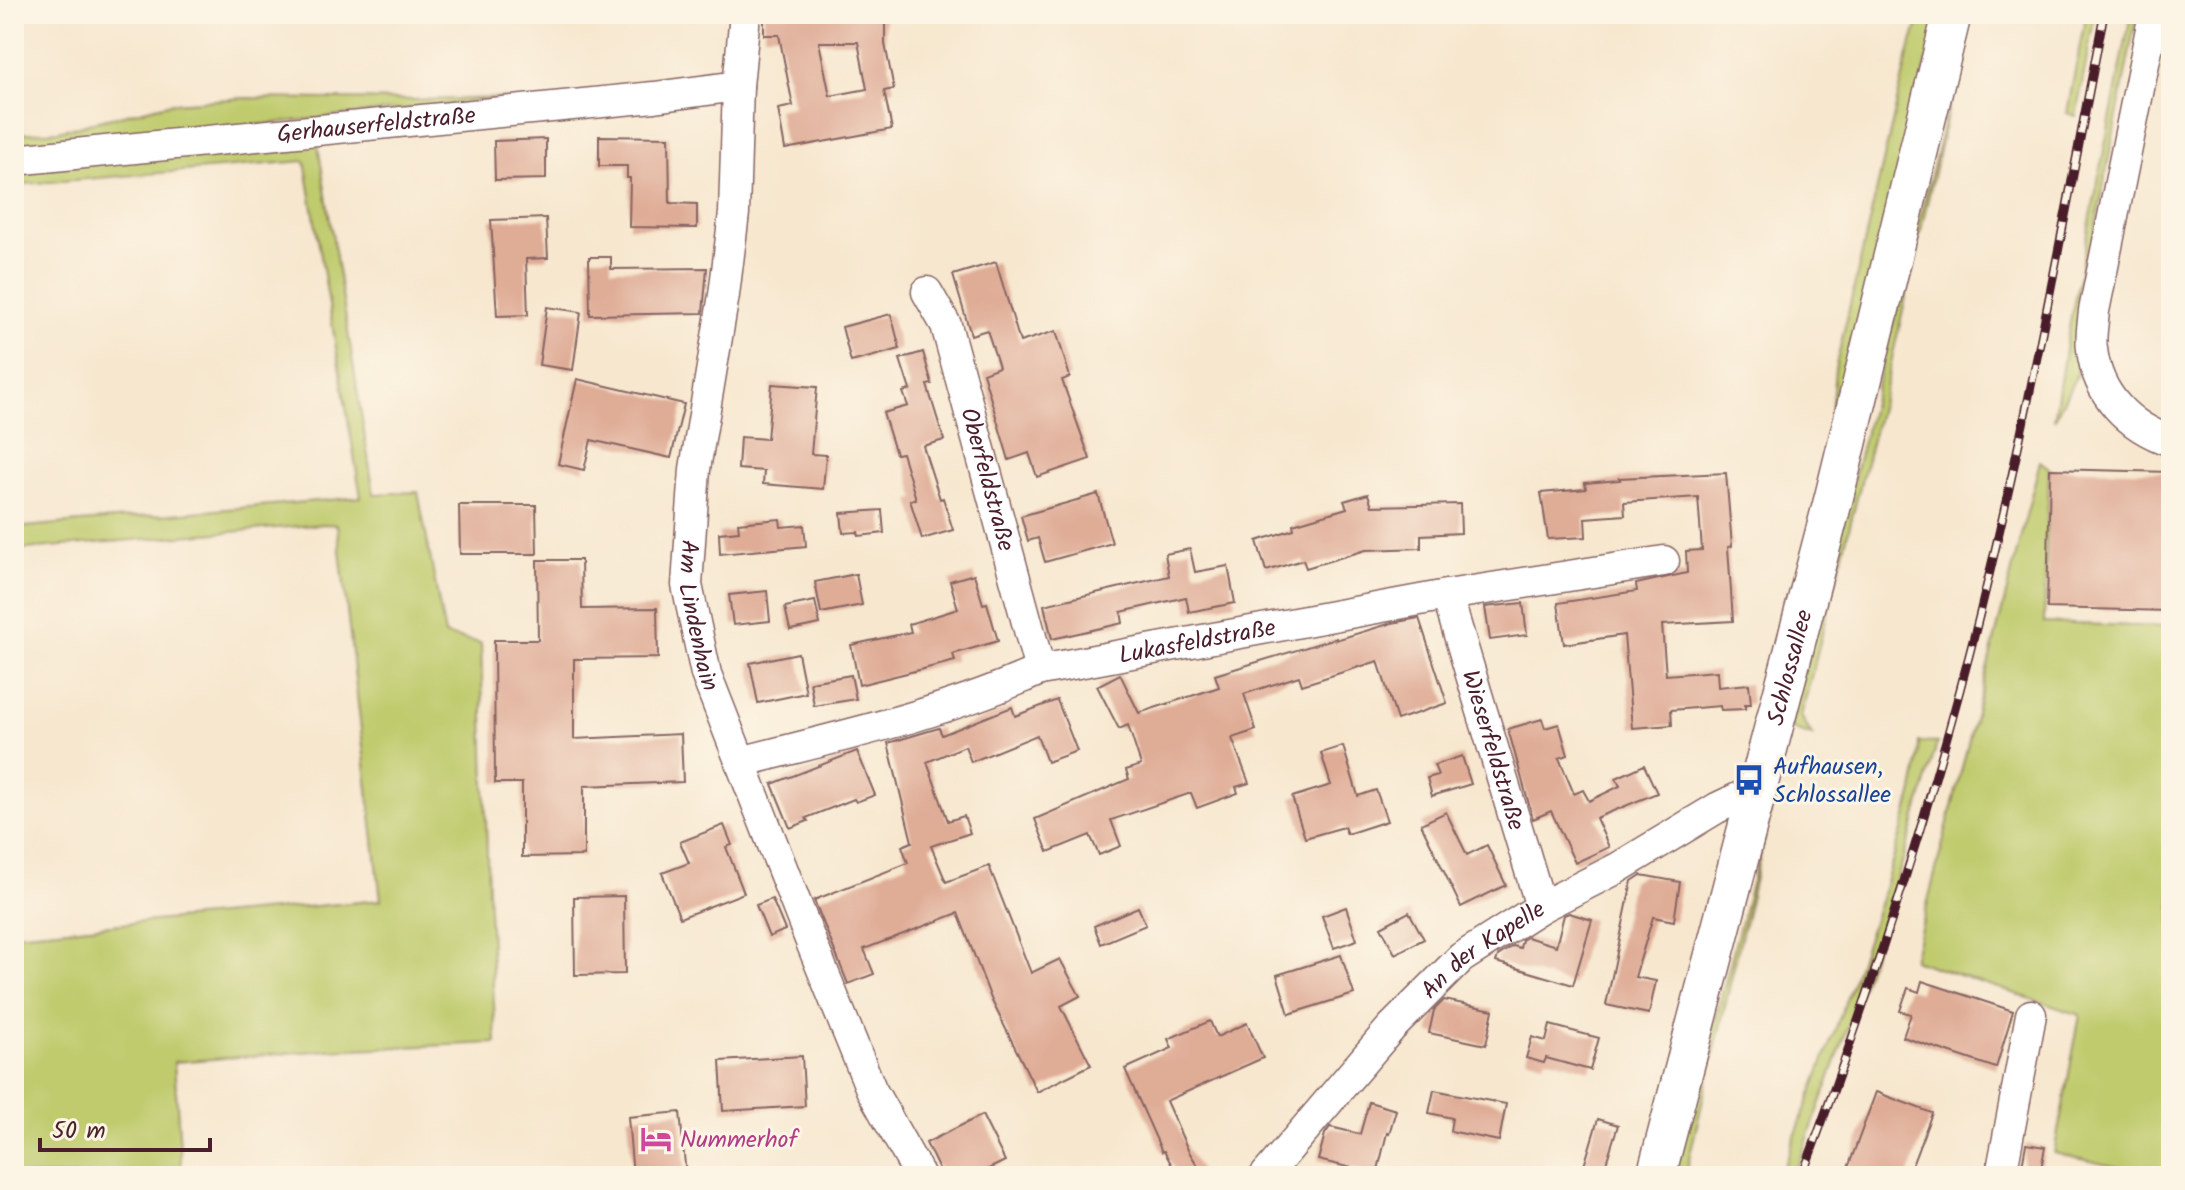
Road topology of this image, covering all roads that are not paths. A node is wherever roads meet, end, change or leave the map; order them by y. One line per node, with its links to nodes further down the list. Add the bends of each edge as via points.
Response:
1 (745, 14): 4 (street, Am Lindenhain)
2 (1952, 14): 12 (main road, Schlossallee, via 1834,497)
3 (2154, 14): 7 (street, via 2091,348 2116,406 2134,424)
4 (738, 86): 5 (street, Gerhauserfeldstraße); 11 (street, Am Lindenhain, via 734,213 695,469 687,585 706,674)
5 (14, 160)
6 (927, 292): 10 (street, Oberfeldstraße, via 946,325)
7 (2171, 441)
8 (1664, 561): 9 (street, Lukasfeldstraße)
9 (1447, 595): 10 (street, Lukasfeldstraße); 13 (street, Wieserfeldstraße)
10 (1040, 670): 11 (street, Lukasfeldstraße, via 891,724)
11 (740, 762): 15 (street, Am Lindenhain, via 871,1089)
12 (1755, 790): 13 (street, An der Kapelle); 17 (main road, Schlossallee)
13 (1541, 907): 16 (street, An der Kapelle, via 1461,958 1391,1028)
14 (2031, 1015): 18 (street, via 2001,1175)
15 (920, 1176)
16 (1265, 1176)
17 (1656, 1176)
18 (2007, 1176)

